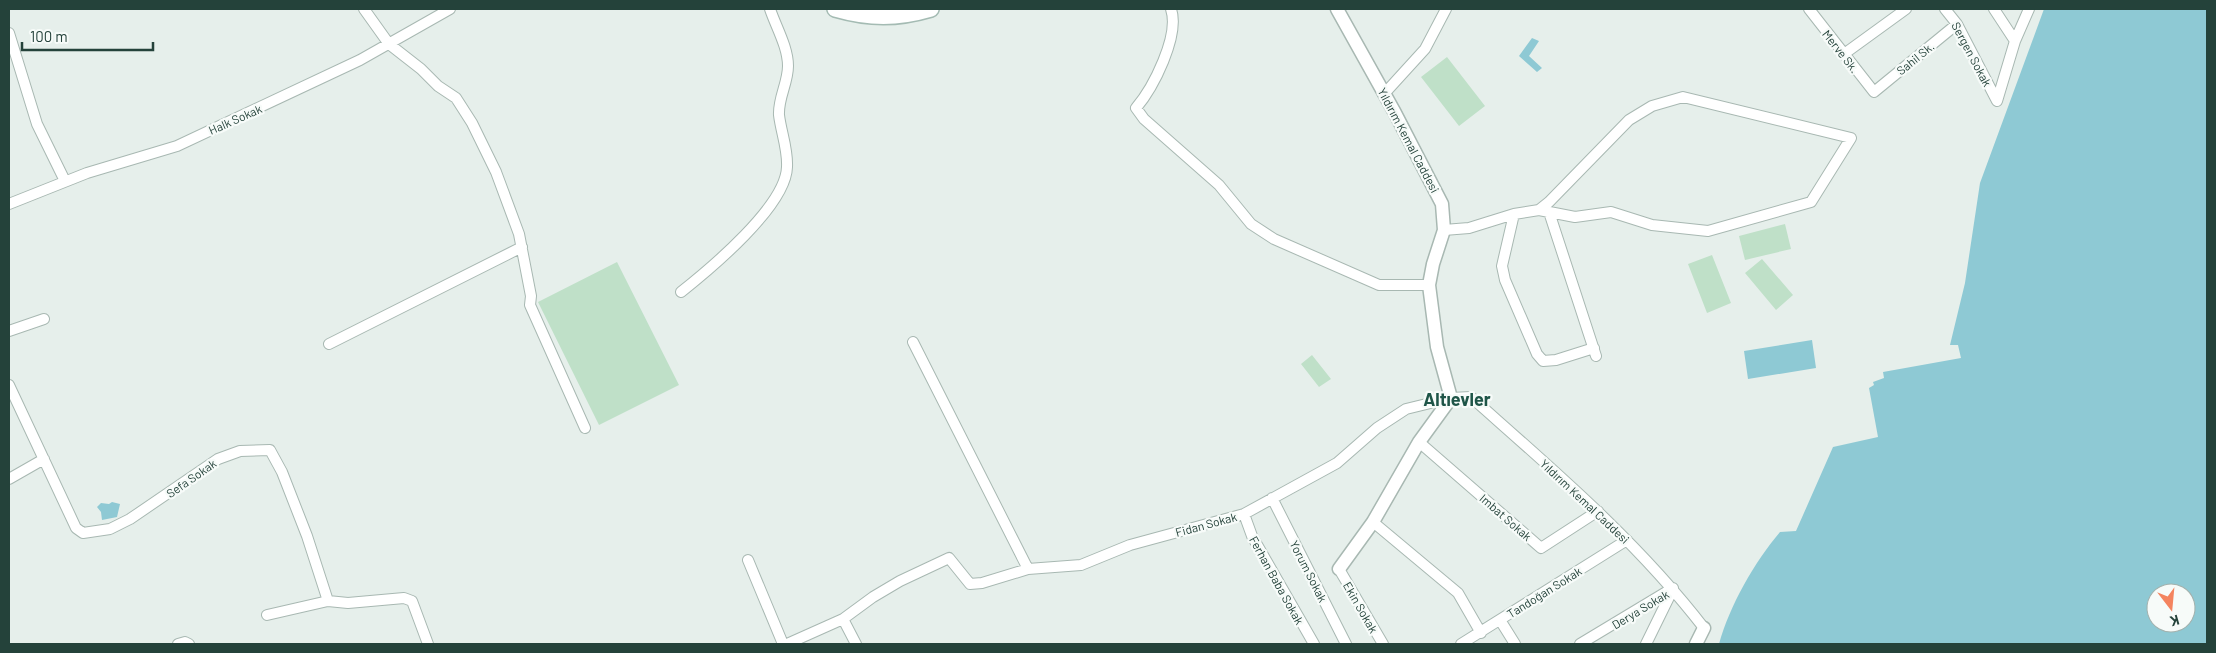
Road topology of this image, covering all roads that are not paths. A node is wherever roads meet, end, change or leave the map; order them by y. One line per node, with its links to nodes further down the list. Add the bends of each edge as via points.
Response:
1 (364, 9): 17 (street)
2 (450, 9): 17 (street, Halk Sokak)
3 (770, 9): 29 (street, via 788,57 779,114 788,169 761,218 744,238)
4 (835, 9): 5 (main road, via 871,17 903,17)
5 (931, 9)
6 (1171, 9): 28 (street, via 1170,33 1161,68 1136,108 1144,119 1220,185 1250,224 1274,240 1379,285)
7 (1337, 9): 20 (street, Yıldırım Kemal Caddesi)
8 (1446, 9): 20 (street, via 1425,49)
9 (1906, 9): 18 (street)
10 (1945, 9): 14 (street, Sergen Sokak)
11 (1994, 9): 16 (street)
12 (2029, 9): 16 (street)
13 (1812, 10): 18 (street, Merve Sk.)
14 (1957, 24): 16 (street, Sergen Sokak, via 1997,101); 19 (street, Sahil Sk.)
15 (9, 33): 21 (street, via 38,124)
16 (2015, 41)
17 (389, 44): 21 (street, Halk Sokak, via 316,82 177,146); 27 (street, via 456,98 496,172)
18 (1844, 54): 19 (street, Merve Sk.)
19 (1874, 92)
20 (1384, 94): 26 (street, Yıldırım Kemal Caddesi, via 1442,204)
21 (65, 181): 22 (street, Halk Sokak)
22 (9, 204)
23 (1538, 210): 24 (street); 24 (street, via 1629,120 1652,106 1683,97 1851,138 1811,202 1708,231 1652,225 1611,212 1575,217); 25 (street)
24 (1549, 212): 25 (street, via 1595,352 1543,361 1505,280 1502,266)
25 (1514, 214): 26 (street, via 1469,228)
26 (1444, 230): 28 (street, Yıldırım Kemal Caddesi)
27 (522, 247): 33 (street); 36 (street, via 530,304)
28 (1429, 285): 35 (street, Yıldırım Kemal Caddesi, via 1437,347)
29 (681, 292)
30 (44, 318): 31 (street)
31 (9, 331)
32 (913, 342): 46 (street)
33 (329, 344)
34 (9, 385): 38 (street, Sefa Sokak)
35 (1451, 398): 37 (street); 40 (street, Fidan Sokak, via 1406,409 1377,428 1337,463); 41 (street, Yıldırım Kemal Caddesi, via 1471,397)
36 (585, 428)
37 (1419, 442): 41 (street, Imbat Sokak, via 1541,548); 43 (street)
38 (44, 459): 39 (street); 49 (street, Sefa Sokak, via 76,528 83,533 110,529 130,519 218,459 240,451 270,450 307,536)
39 (9, 479)
40 (1272, 498): 42 (street, Fidan Sokak); 62 (street, Yorum Sokak)
41 (1598, 511): 44 (street, Yıldırım Kemal Caddesi)
42 (1244, 514): 46 (street, Fidan Sokak, via 1130,545 1081,564); 61 (street, Ferhan Baba Sokak, via 1252,536)
43 (1373, 522): 47 (street); 54 (street, via 1458,593)
44 (1627, 540): 48 (street, Yıldırım Kemal Caddesi); 52 (street, Tandoğan Sokak)
45 (748, 560): 58 (street)
46 (1028, 568): 51 (street, Fidan Sokak, via 970,584 949,558 893,585)
47 (1339, 569): 63 (street, Ekin Sokak)
48 (1673, 588): 53 (street, Yıldırım Kemal Caddesi); 66 (street, Derya Sokak); 67 (street)
49 (328, 601): 50 (street); 57 (street, via 348,603 404,598 412,601)
50 (266, 615)
51 (843, 619): 59 (street); 60 (street)
52 (1500, 620): 54 (street, Tandoğan Sokak); 65 (street)
53 (1704, 628): 68 (street)
54 (1481, 633): 64 (street, Tandoğan Sokak)
55 (178, 644): 56 (street)
56 (188, 644)
57 (428, 644)
58 (783, 644)
59 (787, 644)
60 (856, 644)
61 (1314, 644)
62 (1346, 644)
63 (1383, 644)
64 (1461, 644)
65 (1515, 644)
66 (1580, 644)
67 (1646, 644)
68 (1696, 644)

